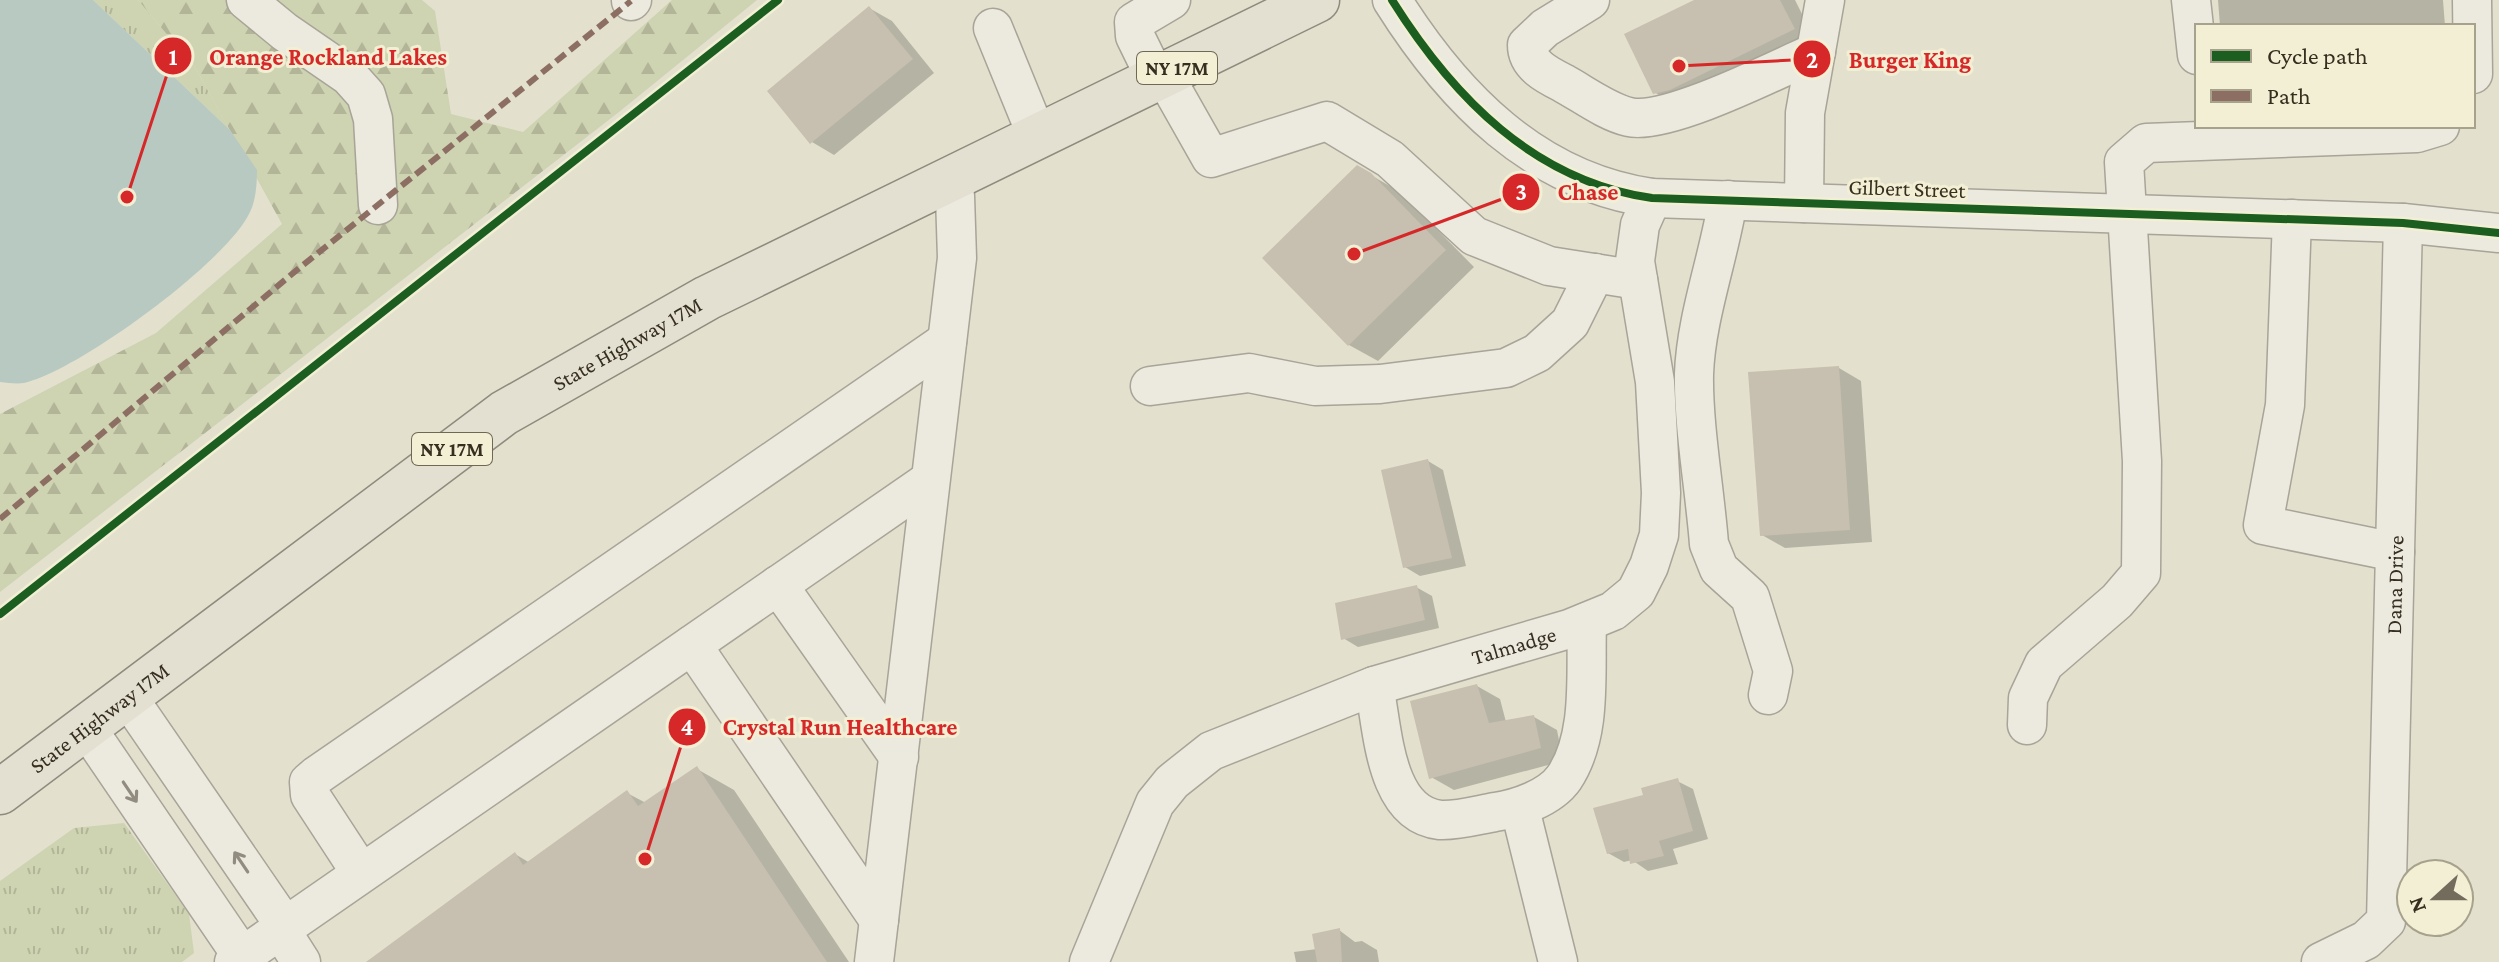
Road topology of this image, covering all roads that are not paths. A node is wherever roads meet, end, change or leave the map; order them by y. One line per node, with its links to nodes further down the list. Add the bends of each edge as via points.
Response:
1 (246, 0): 21 (street, via 349,76 366,95 373,119)
2 (1171, 0): 13 (street, via 1134,22 1135,36)
3 (1317, 0): 13 (main road, State Highway 17M / NY 17M)
4 (1392, 0): 18 (street, Gilbert Street, via 1465,98 1533,155 1590,183)
5 (1590, 0): 12 (street, via 1545,28 1527,45 1527,53 1554,79 1631,118 1706,100)
6 (1825, 0): 12 (street)
7 (2191, 0): 11 (street)
8 (2472, 0): 9 (street)
9 (2472, 24)
10 (993, 28): 16 (street)
11 (2195, 37)
12 (1816, 52): 20 (street, via 1805,113)
13 (1160, 77): 16 (main road, State Highway 17M / NY 17M); 26 (street, via 1211,158 1327,121 1390,159 1474,236 1549,266)
14 (2433, 128): 15 (street, via 2417,133)
15 (2202, 133): 22 (street, via 2146,143 2124,162)
16 (1037, 136): 17 (main road, State Highway 17M / NY 17M)
17 (950, 178): 28 (street, via 957,258); 37 (main road, State Highway 17M / NY 17M, via 707,298 504,413)
18 (1652, 198): 19 (street, Gilbert Street); 27 (street, Talmadge, via 1640,225)
19 (1728, 200): 20 (street, Gilbert Street); 36 (street, via 1694,375 1709,544 1719,569 1750,597 1773,671)
20 (1804, 203): 22 (street, Gilbert Street)
21 (378, 205)
22 (2126, 213): 23 (street, Gilbert Street); 38 (street, via 2142,461 2141,573 2044,664 2028,698)
23 (2292, 219): 24 (street, Gilbert Street); 31 (street, via 2285,405 2263,525)
24 (2403, 223): 25 (street, Gilbert Street); 31 (street, Dana Drive)
25 (2495, 224)
26 (1595, 273): 27 (street); 29 (street, via 1570,323 1537,353 1506,368 1380,384 1315,386 1249,373)
27 (1638, 280): 33 (street, Talmadge, via 1655,382 1659,535 1636,592 1613,611)
28 (947, 341): 30 (street); 43 (street, via 309,782 310,795)
29 (1150, 386)
30 (930, 480): 32 (street); 40 (street)
31 (2395, 552): 47 (street, Dana Drive, via 2386,921)
32 (778, 585): 34 (street); 40 (street)
33 (1587, 622): 35 (street, Talmadge); 42 (street, via 1581,740 1563,780)
34 (692, 645): 43 (street); 44 (street)
35 (1374, 686): 42 (street, via 1391,771 1402,796 1420,813 1440,820); 46 (street, Talmadge, via 1211,751 1172,782 1155,803)
36 (1768, 695)
37 (127, 696): 39 (main road, State Highway 17M / NY 17M); 45 (street, one-way to 37)
38 (2027, 725)
39 (86, 727): 41 (main road, State Highway 17M / NY 17M); 48 (street, one-way to 48)
40 (899, 757): 44 (street)
41 (0, 792)
42 (1520, 809): 51 (street)
43 (361, 873): 45 (street)
44 (879, 920): 50 (street)
45 (282, 928): 48 (street); 49 (street)
46 (1094, 947)
47 (2361, 955): 52 (street)
48 (238, 959)
49 (301, 962)
50 (874, 962)
51 (1558, 962)
52 (2321, 962)

